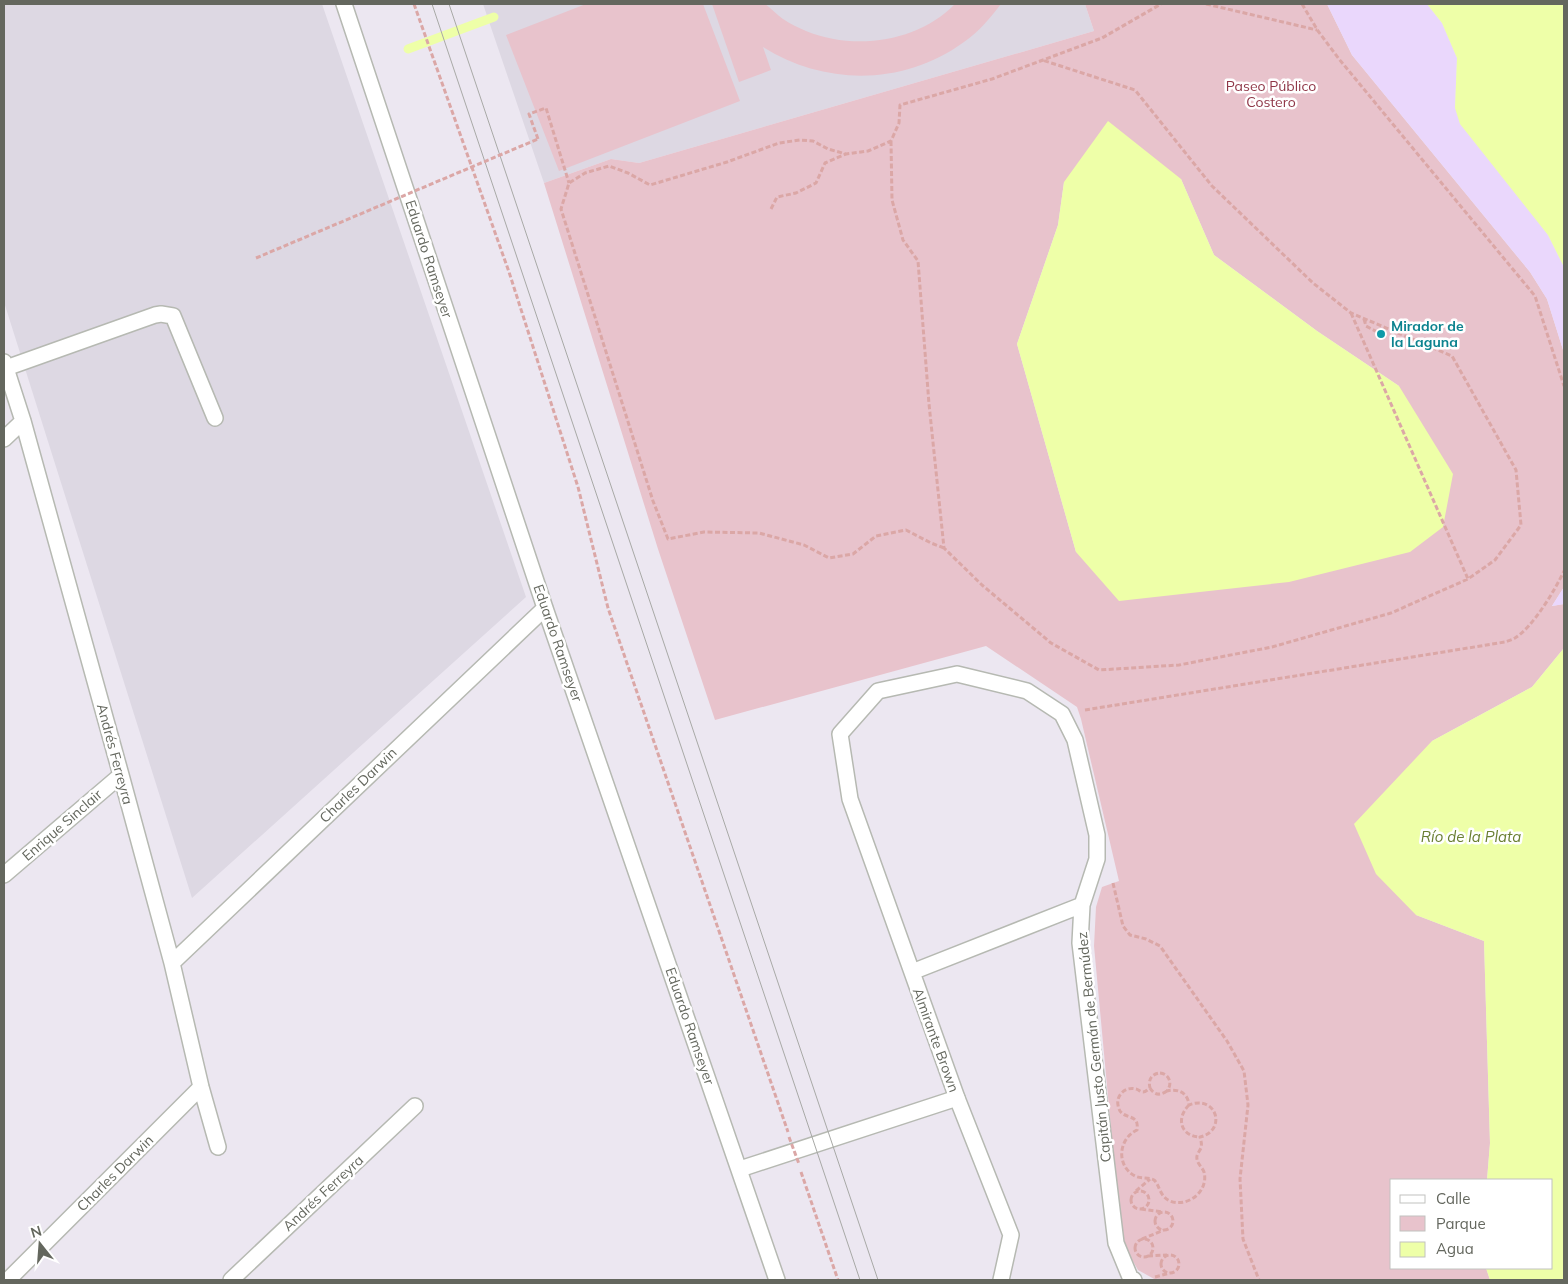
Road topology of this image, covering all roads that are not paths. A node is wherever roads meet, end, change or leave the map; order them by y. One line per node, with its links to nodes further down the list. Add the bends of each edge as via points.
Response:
1 (344, 4): 6 (street, Eduardo Ramseyer)
2 (5, 365): 3 (street, via 155,315 173,316); 4 (street, Andrés Ferreyra)
3 (215, 418)
4 (23, 421): 5 (street); 7 (street, Andrés Ferreyra)
5 (4, 438)
6 (545, 608): 11 (street, Charles Darwin); 17 (street, Eduardo Ramseyer)
7 (121, 775): 9 (street, Enrique Sinclair); 11 (street, Andrés Ferreyra)
8 (850, 799): 10 (street, Capitán Justo Germán de Bermúdez, via 840,734 878,691 957,674 1027,691 1062,714 1075,740 1097,835 1098,859); 12 (street, Almirante Brown)
9 (4, 875)
10 (1082, 905): 12 (street); 22 (street, Capitán Justo Germán de Bermúdez, via 1080,943 1116,1243)
11 (172, 963): 13 (street, Andrés Ferreyra)
12 (912, 972): 14 (street, Almirante Brown)
13 (201, 1087): 16 (street, Andrés Ferreyra); 18 (street, Charles Darwin)
14 (957, 1098): 17 (street); 21 (street, Almirante Brown, via 1011,1235)
15 (415, 1106): 19 (street, Andrés Ferreyra)
16 (218, 1147)
17 (740, 1169): 20 (street, Eduardo Ramseyer)
18 (8, 1280)
19 (231, 1280)
20 (777, 1280)
21 (1001, 1280)
22 (1134, 1280)

